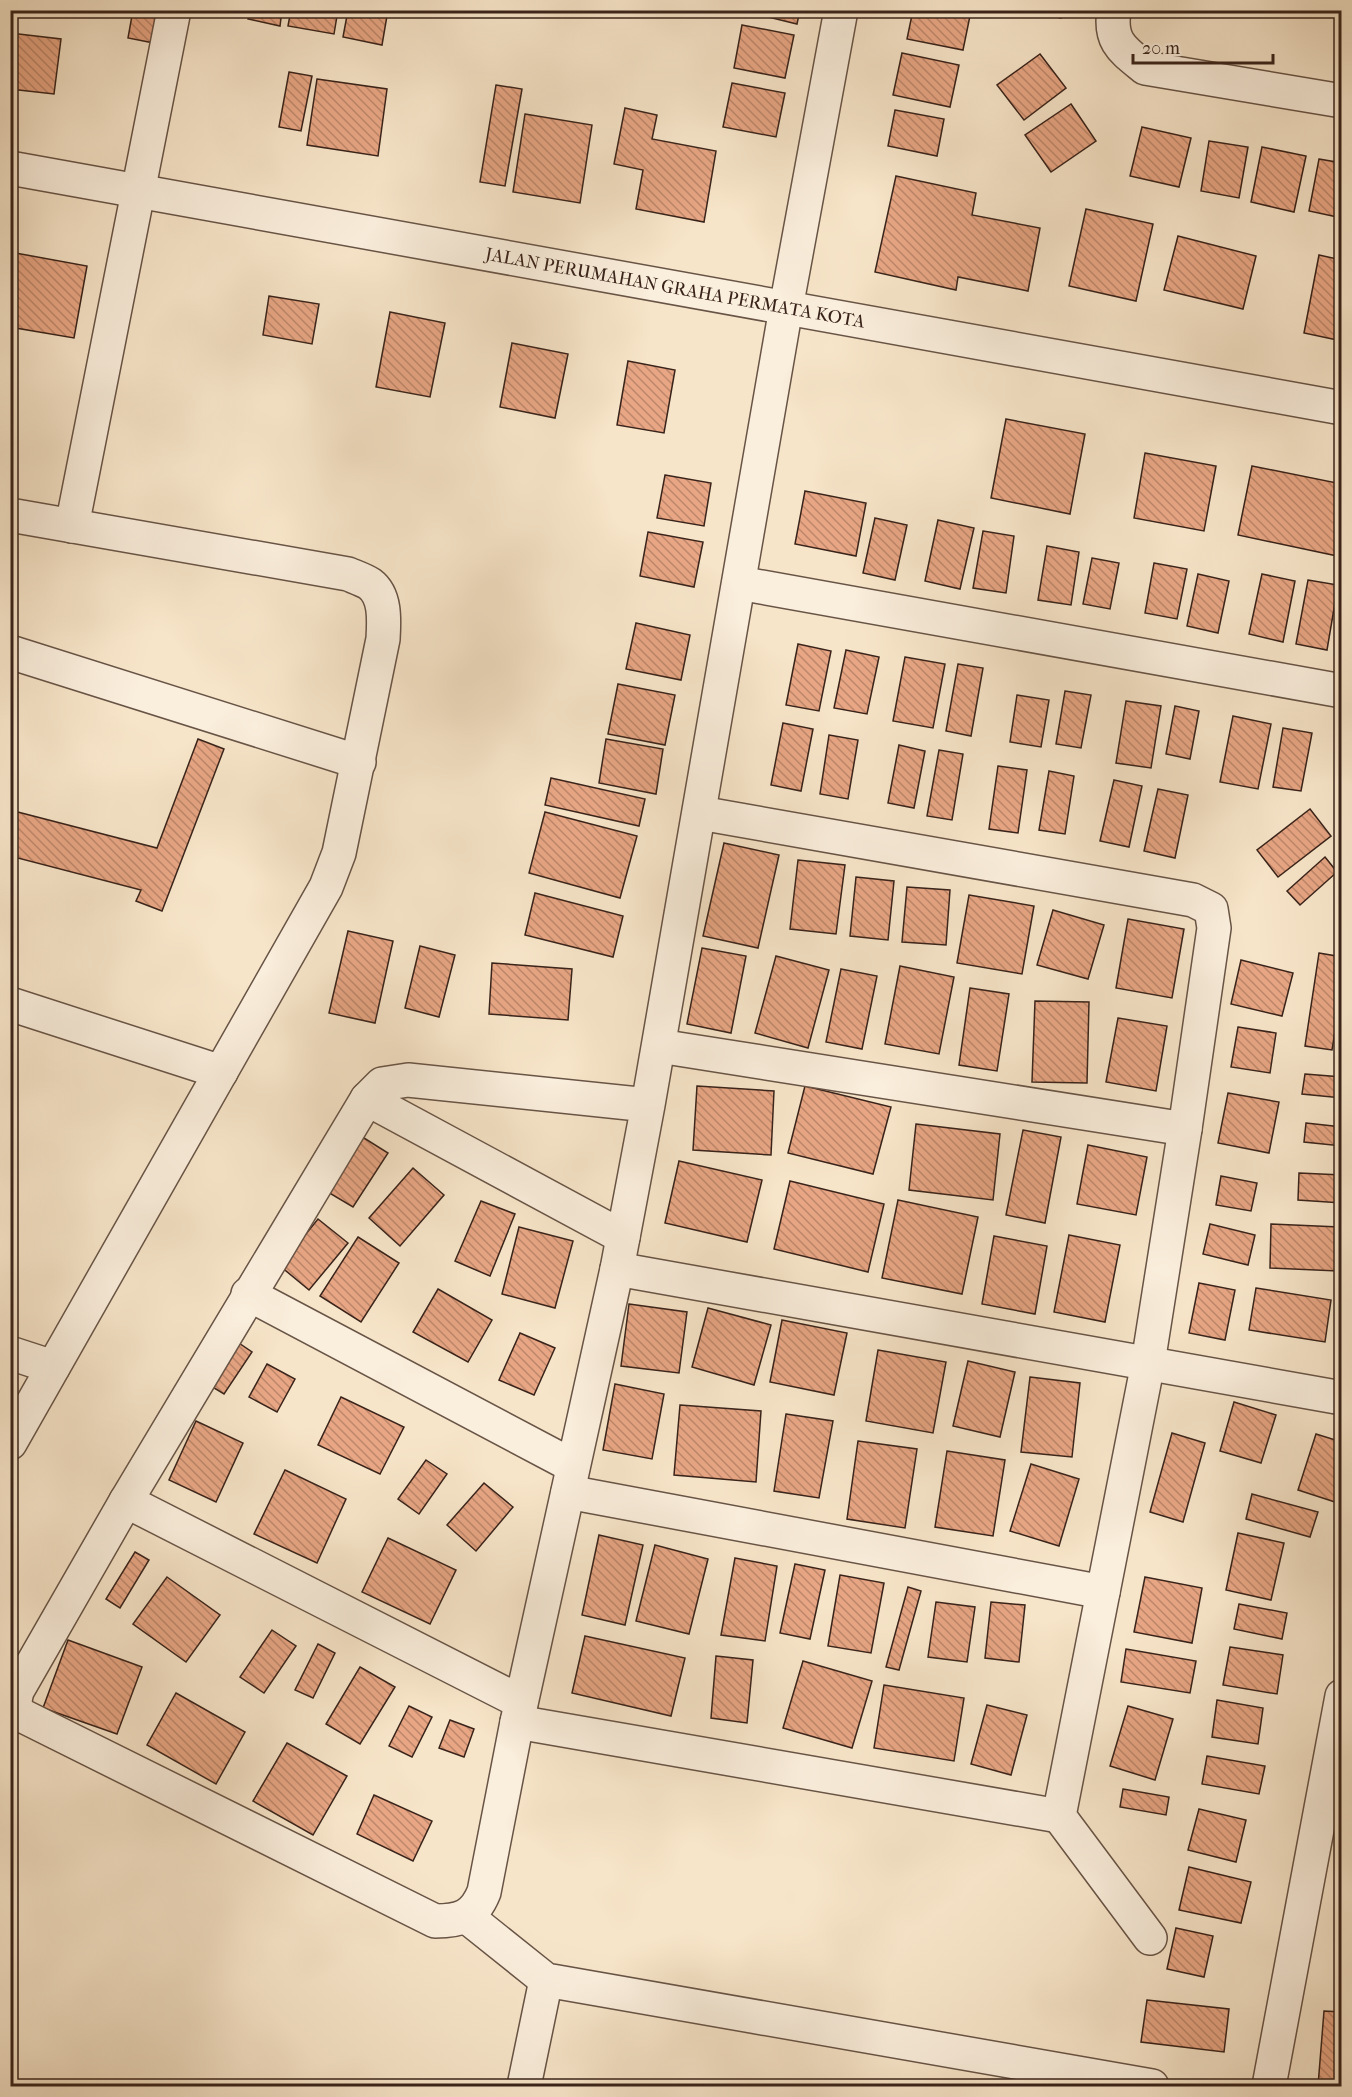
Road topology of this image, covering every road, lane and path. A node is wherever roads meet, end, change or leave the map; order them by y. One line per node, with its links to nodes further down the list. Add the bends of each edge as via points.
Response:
1 (174, 10): 6 (street)
2 (841, 10): 7 (street)
3 (1114, 10): 4 (street, via 1112,24 1121,49 1145,68)
4 (1341, 101)
5 (10, 168): 6 (street, JALAN PERUMAHAN GRAHA PERMATA KOTA)
6 (140, 191): 7 (street, JALAN PERUMAHAN GRAHA PERMATA KOTA); 10 (street)
7 (786, 308): 8 (street, JALAN PERUMAHAN GRAHA PERMATA KOTA); 11 (street)
8 (1341, 408)
9 (10, 515): 10 (street)
10 (72, 526): 14 (street, via 348,574 372,585 381,600 383,639)
11 (739, 583): 13 (street); 15 (street)
12 (10, 652): 14 (street)
13 (1341, 691)
14 (359, 762): 18 (street, via 339,853 326,887)
15 (700, 813): 17 (street); 21 (street, via 1193,900 1211,909 1214,928)
16 (10, 1004): 18 (street)
17 (659, 1046): 20 (street); 21 (street)
18 (221, 1072): 27 (street)
19 (367, 1100): 20 (street, via 382,1084 408,1080); 22 (street); 24 (street)
20 (648, 1105): 22 (street)
21 (1185, 1129): 26 (street)
22 (623, 1237): 23 (street)
23 (616, 1269): 26 (street); 30 (street)
24 (248, 1294): 30 (street); 31 (street)
25 (10, 1353): 27 (street)
26 (1148, 1363): 28 (street); 32 (street)
27 (53, 1367): 29 (street)
28 (1341, 1398)
29 (10, 1443)
30 (570, 1479): 32 (street); 34 (street)
31 (126, 1501): 34 (street); 36 (street, via 17,1691 14,1705 21,1715 435,1920 454,1921)
32 (1102, 1592): 35 (street)
33 (1341, 1696): 41 (street)
34 (519, 1712): 35 (street); 36 (street, via 484,1892 479,1904)
35 (1059, 1816): 37 (street)
36 (466, 1916): 38 (street)
37 (1150, 1938)
38 (546, 1980): 39 (street); 40 (street)
39 (524, 2086)
40 (1152, 2086)
41 (1269, 2086)

